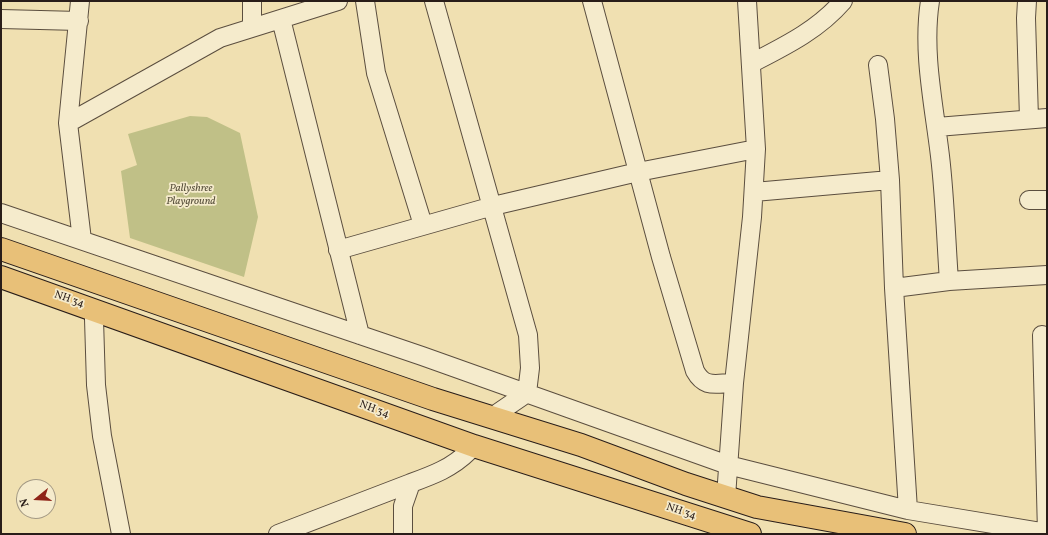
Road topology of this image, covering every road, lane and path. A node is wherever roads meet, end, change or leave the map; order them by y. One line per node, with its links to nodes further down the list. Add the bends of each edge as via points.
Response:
1 (80, 1): 13 (street)
2 (252, 1): 14 (street)
3 (338, 1): 11 (street)
4 (365, 1): 29 (street, via 376,73)
5 (434, 1): 27 (street)
6 (592, 1): 22 (street)
7 (747, 1): 15 (street)
8 (843, 1): 15 (street, via 831,15 799,39)
9 (930, 1): 20 (street, via 926,23)
10 (1027, 1): 18 (street)
11 (281, 18): 14 (street); 32 (street)
12 (1, 19): 13 (street)
13 (79, 21): 19 (street)
14 (252, 28): 19 (street, via 220,38)
15 (752, 63): 21 (street)
16 (878, 65): 23 (street)
17 (1047, 118): 18 (street)
18 (1029, 119): 20 (street)
19 (68, 123): 30 (street)
20 (936, 127): 35 (street)
21 (756, 149): 22 (street); 24 (street)
22 (638, 172): 27 (street); 41 (street, via 695,371 700,380 708,384)
23 (890, 180): 24 (street); 37 (street)
24 (754, 192): 41 (street)
25 (1029, 200): 26 (street)
26 (1047, 200)
27 (493, 206): 29 (street); 42 (street, via 528,335 530,368)
28 (1, 212): 30 (street)
29 (423, 226): 32 (street)
30 (82, 240): 39 (street)
31 (1, 249): 43 (main road)
32 (338, 250): 39 (street)
33 (1047, 275): 35 (street)
34 (1, 277): 54 (main road, NH 34, via 474,446)
35 (950, 281): 37 (street)
36 (1, 288): 38 (street)
37 (894, 288): 48 (street)
38 (94, 318): 44 (street); 50 (street, via 96,385 102,436)
39 (360, 335): 42 (street)
40 (1042, 336): 49 (street)
41 (734, 383): 45 (street)
42 (526, 393): 43 (street); 45 (street)
43 (492, 417): 47 (main road, via 581,445)
44 (469, 451): 46 (street, via 441,472); 53 (street)
45 (728, 465): 47 (street); 48 (street)
46 (411, 483): 51 (street); 52 (street, via 403,506)
47 (726, 497): 55 (main road, via 757,507)
48 (908, 510): 49 (street)
49 (1047, 533)
50 (121, 534)
51 (278, 534)
52 (403, 534)
53 (727, 534)
54 (750, 534)
55 (905, 534)

